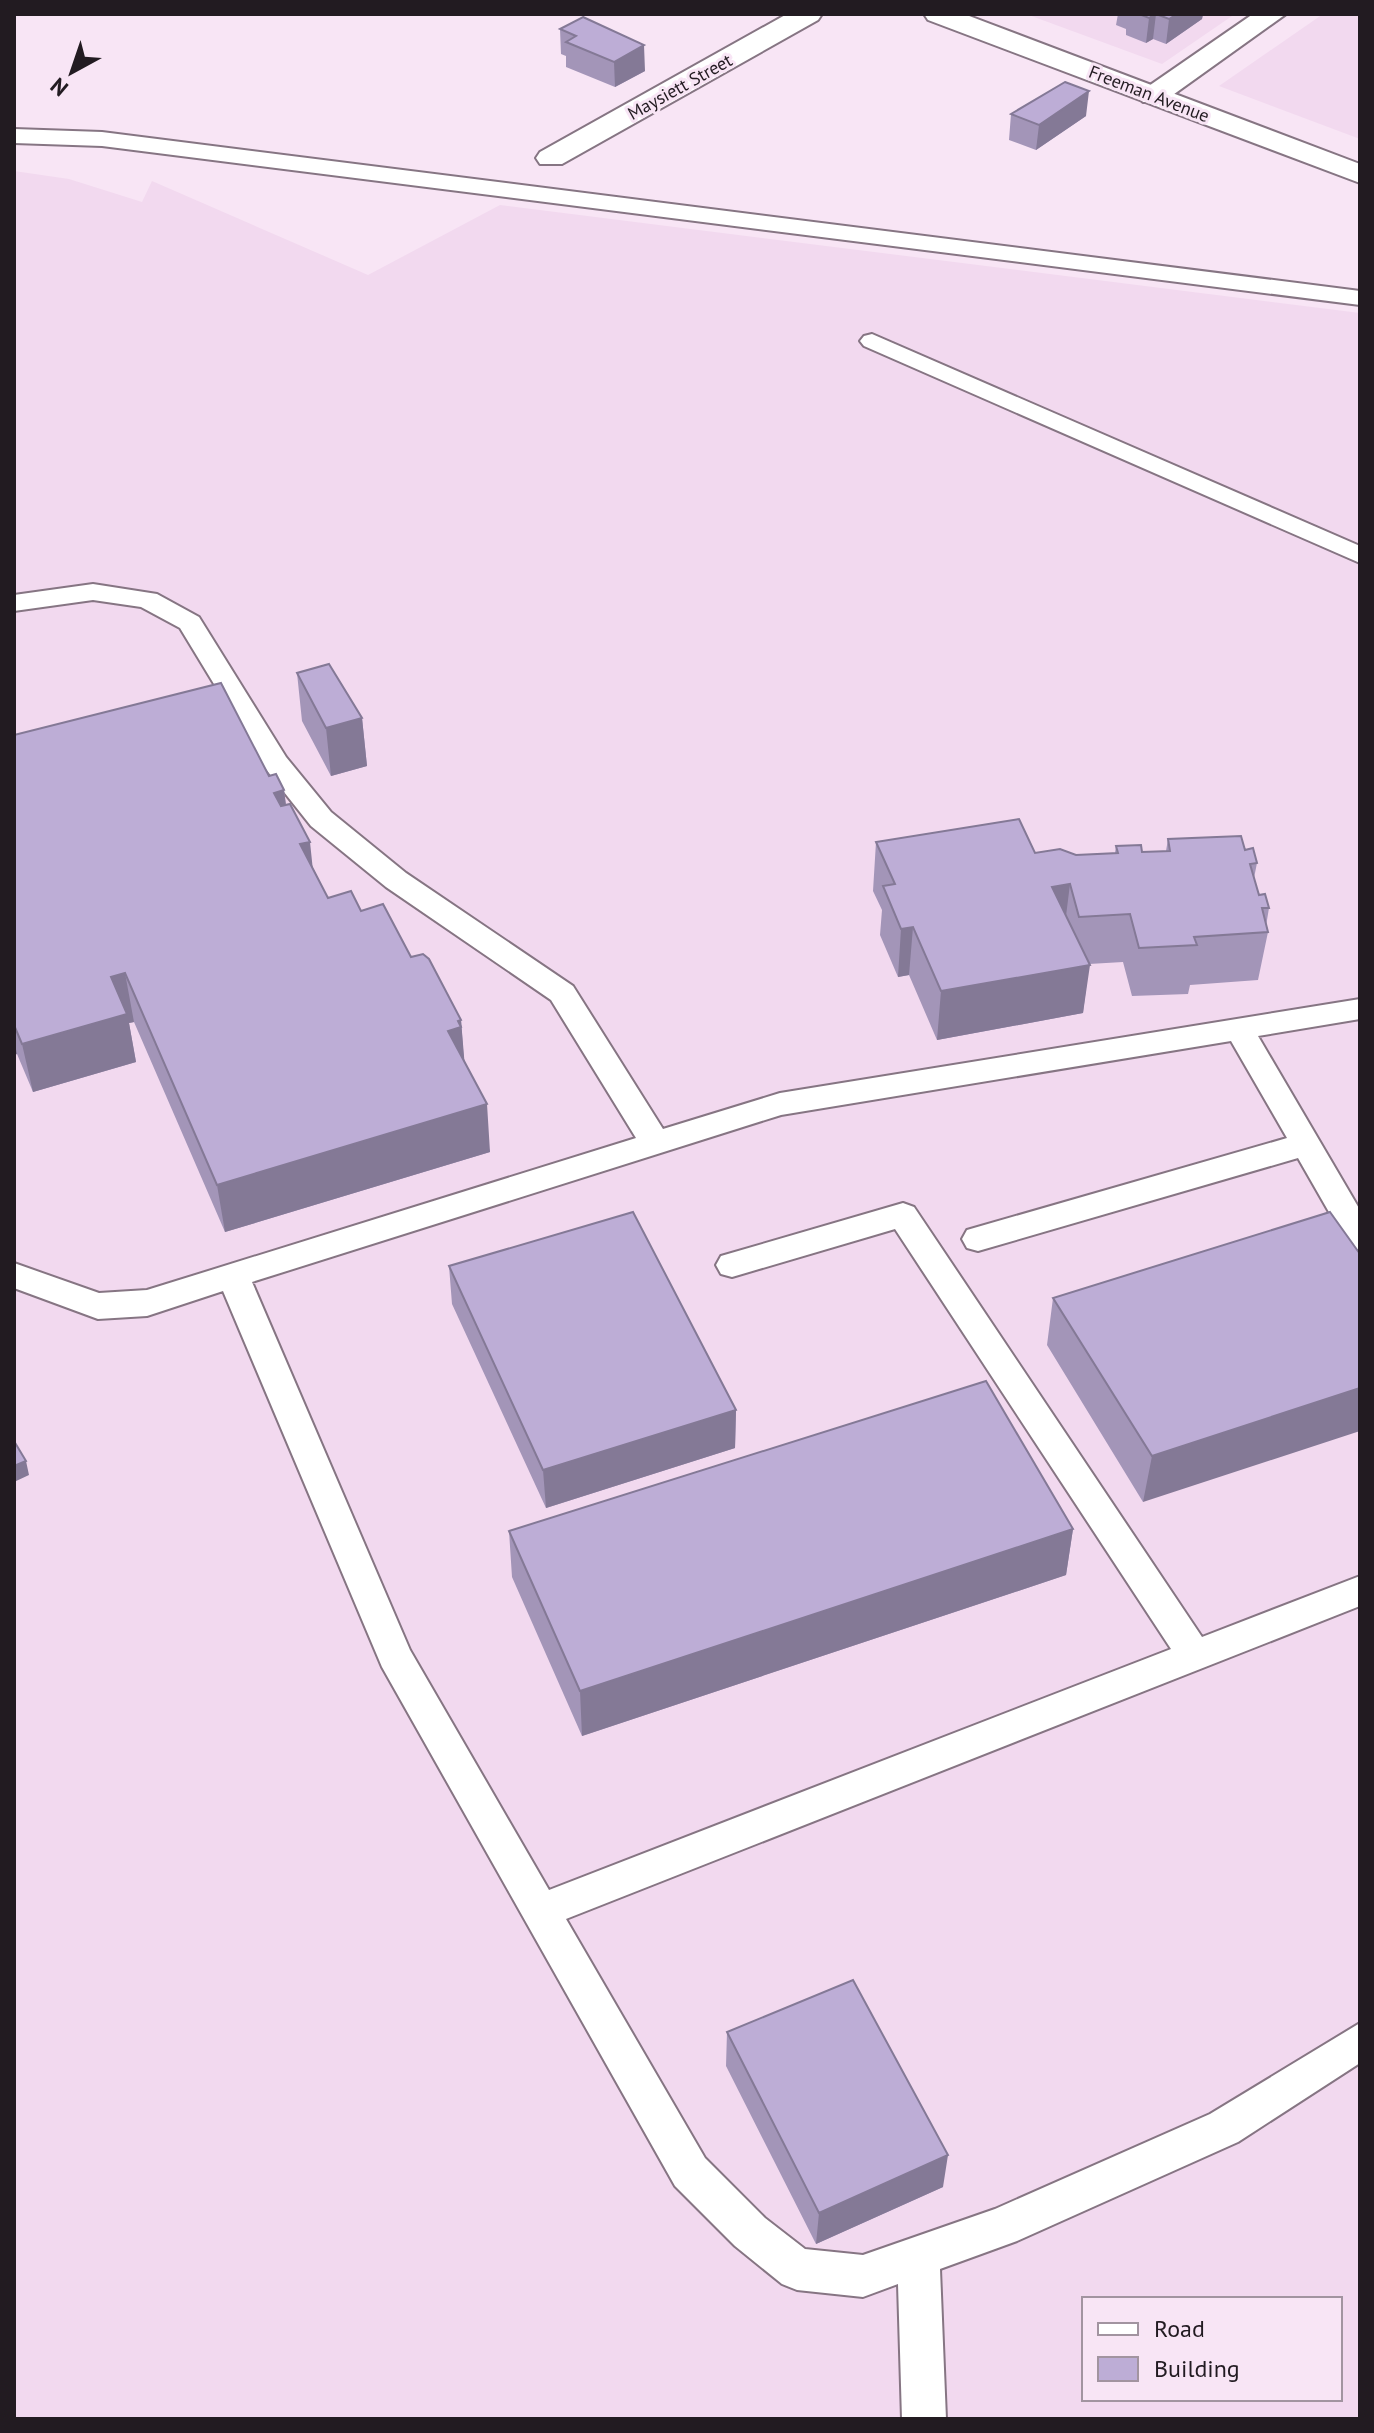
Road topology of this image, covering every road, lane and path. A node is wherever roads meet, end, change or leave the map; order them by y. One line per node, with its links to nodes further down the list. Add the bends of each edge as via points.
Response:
1 (808, 14): 6 (street, Maysiett Street)
2 (938, 14): 4 (street, Freeman Avenue)
3 (1272, 14): 4 (street)
4 (1153, 96): 7 (street, Freeman Avenue)
5 (14, 136): 8 (lane, via 102,139)
6 (551, 158)
7 (1360, 174)
8 (1360, 298)
9 (872, 341): 10 (lane)
10 (1360, 555)
11 (14, 603): 14 (lane, via 93,592 148,600 190,623 275,762 321,819 396,880 562,993)
12 (1360, 1009): 13 (lane)
13 (1239, 1029): 14 (lane, via 780,1104); 15 (lane)
14 (655, 1142): 20 (lane)
15 (1306, 1144): 16 (lane); 17 (lane)
16 (1360, 1238)
17 (978, 1239)
18 (732, 1265): 22 (lane, via 903,1215)
19 (14, 1275): 20 (lane, via 98,1306 147,1303)
20 (233, 1276): 23 (lane, via 395,1656)
21 (1360, 1591): 22 (lane)
22 (1195, 1656): 23 (lane)
23 (541, 1911): 25 (lane, via 690,2172 750,2232 797,2269 863,2276)
24 (1360, 2041): 25 (lane, via 1224,2128 1002,2227)
25 (918, 2255): 26 (lane)
26 (924, 2419)

